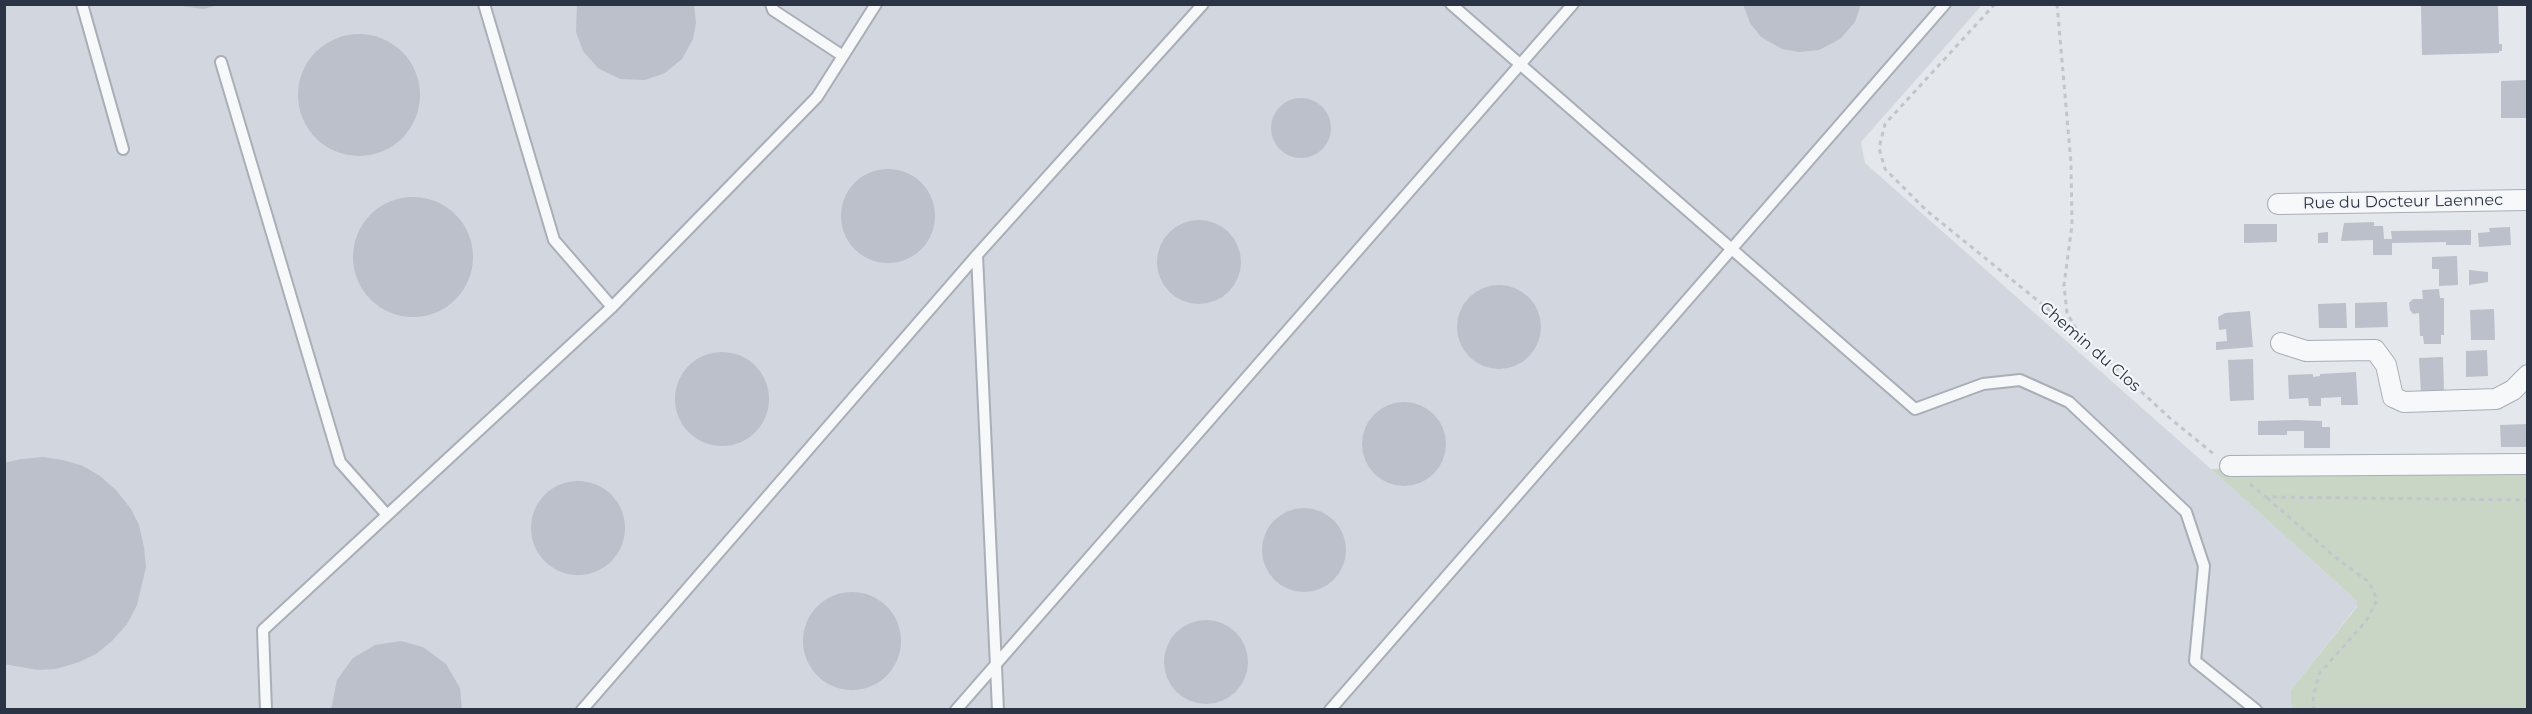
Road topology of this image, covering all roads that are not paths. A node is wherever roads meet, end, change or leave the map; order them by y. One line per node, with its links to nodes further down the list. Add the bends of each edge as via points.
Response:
1 (82, 4): 12 (lane)
2 (484, 4): 17 (lane, via 554,240)
3 (771, 4): 9 (lane, via 773,10)
4 (876, 4): 9 (lane)
5 (1203, 4): 16 (lane)
6 (1451, 4): 11 (lane)
7 (1573, 4): 11 (lane)
8 (1945, 4): 15 (lane)
9 (843, 56): 17 (lane, via 818,97)
10 (220, 62): 22 (lane, via 340,462)
11 (1520, 65): 15 (lane); 23 (lane)
12 (123, 149)
13 (2528, 200): 14 (street, Rue du Docteur Laennec)
14 (2278, 204)
15 (1732, 248): 24 (lane); 29 (lane, via 1915,409 1983,384 2020,380 2069,402 2186,512 2204,566 2195,661)
16 (977, 255): 23 (lane); 26 (lane)
17 (612, 307): 22 (lane)
18 (2281, 343): 19 (street, via 2306,351 2375,350 2386,365 2393,397 2404,402 2496,399)
19 (2528, 375)
20 (2528, 464): 21 (street)
21 (2230, 466)
22 (387, 515): 25 (lane, via 263,630)
23 (997, 663): 27 (lane); 28 (lane)
24 (1336, 707)
25 (266, 710)
26 (582, 710)
27 (956, 710)
28 (998, 710)
29 (2256, 710)

